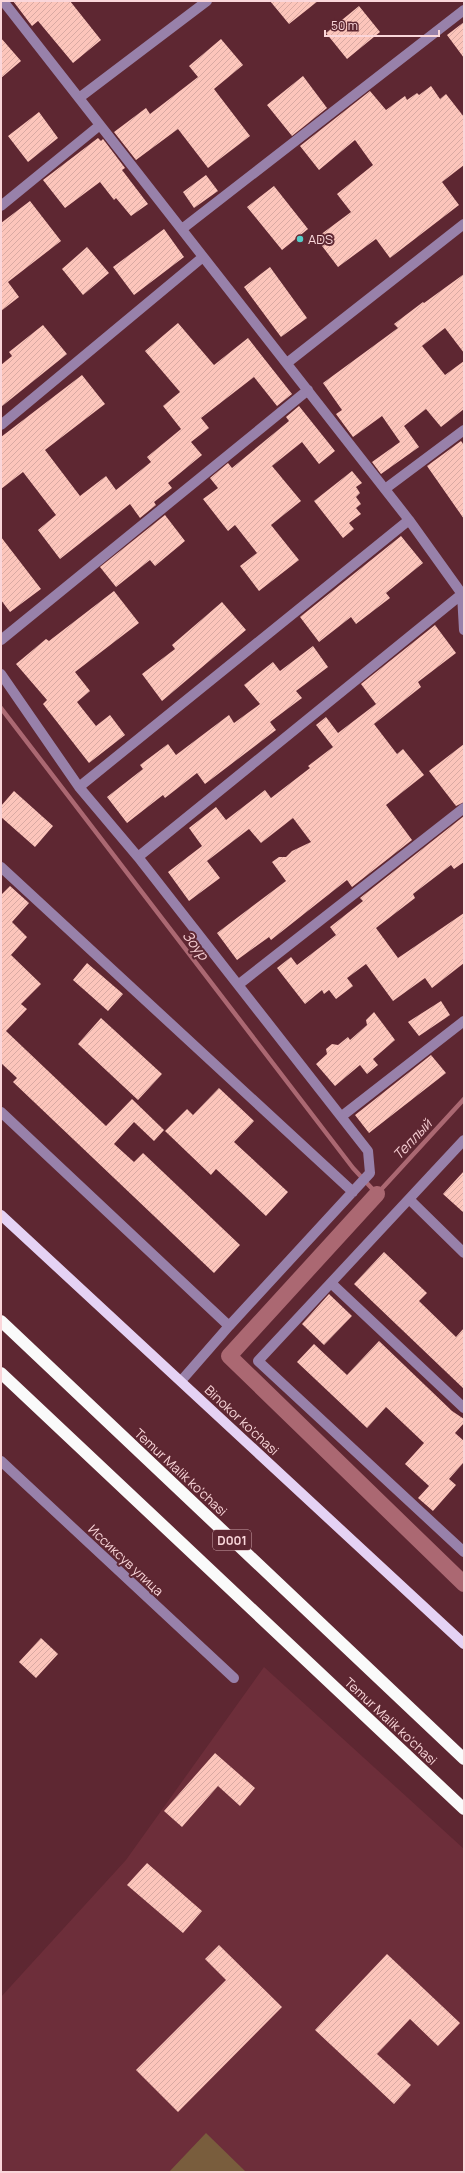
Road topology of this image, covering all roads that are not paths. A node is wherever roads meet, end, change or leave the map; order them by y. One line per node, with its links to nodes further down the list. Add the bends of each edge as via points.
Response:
1 (3, 1): 4 (street)
2 (207, 1): 4 (street)
3 (464, 10): 8 (street)
4 (79, 98): 5 (street)
5 (100, 125): 6 (street); 8 (street)
6 (1, 206)
7 (464, 224): 10 (street)
8 (182, 229): 9 (street)
9 (204, 257): 10 (street); 12 (street)
10 (286, 363): 11 (street)
11 (308, 390): 14 (street); 18 (street)
12 (1, 425)
13 (464, 430): 14 (street)
14 (385, 489): 15 (street)
15 (409, 520): 16 (street); 20 (street)
16 (462, 594): 17 (street); 22 (street)
17 (464, 629)
18 (1, 640)
19 (1, 674): 20 (street)
20 (79, 787): 22 (street)
21 (464, 808): 24 (street)
22 (138, 857): 24 (street)
23 (1, 867): 29 (street)
24 (238, 985): 27 (street)
25 (464, 1020): 27 (street)
26 (1, 1112): 35 (street)
27 (342, 1116): 29 (street, via 368,1151 370,1173)
28 (464, 1140): 30 (street)
29 (353, 1192): 35 (street)
30 (409, 1199): 32 (street); 33 (street)
31 (1, 1215): 37 (main road, Binokor ko'chasi)
32 (464, 1253)
33 (331, 1283): 38 (street); 40 (street, via 258,1361)
34 (1, 1321): 43 (highway, Temur Malik ko'chasi / D001)
35 (229, 1326): 37 (street)
36 (1, 1373): 44 (highway, Temur Malik ko'chasi / D001)
37 (181, 1381): 41 (main road, Binokor ko'chasi)
38 (464, 1408)
39 (1, 1461): 42 (street, Иссиксув улица)
40 (464, 1552)
41 (464, 1644)
42 (234, 1678)
43 (464, 1759)
44 (464, 1809)

